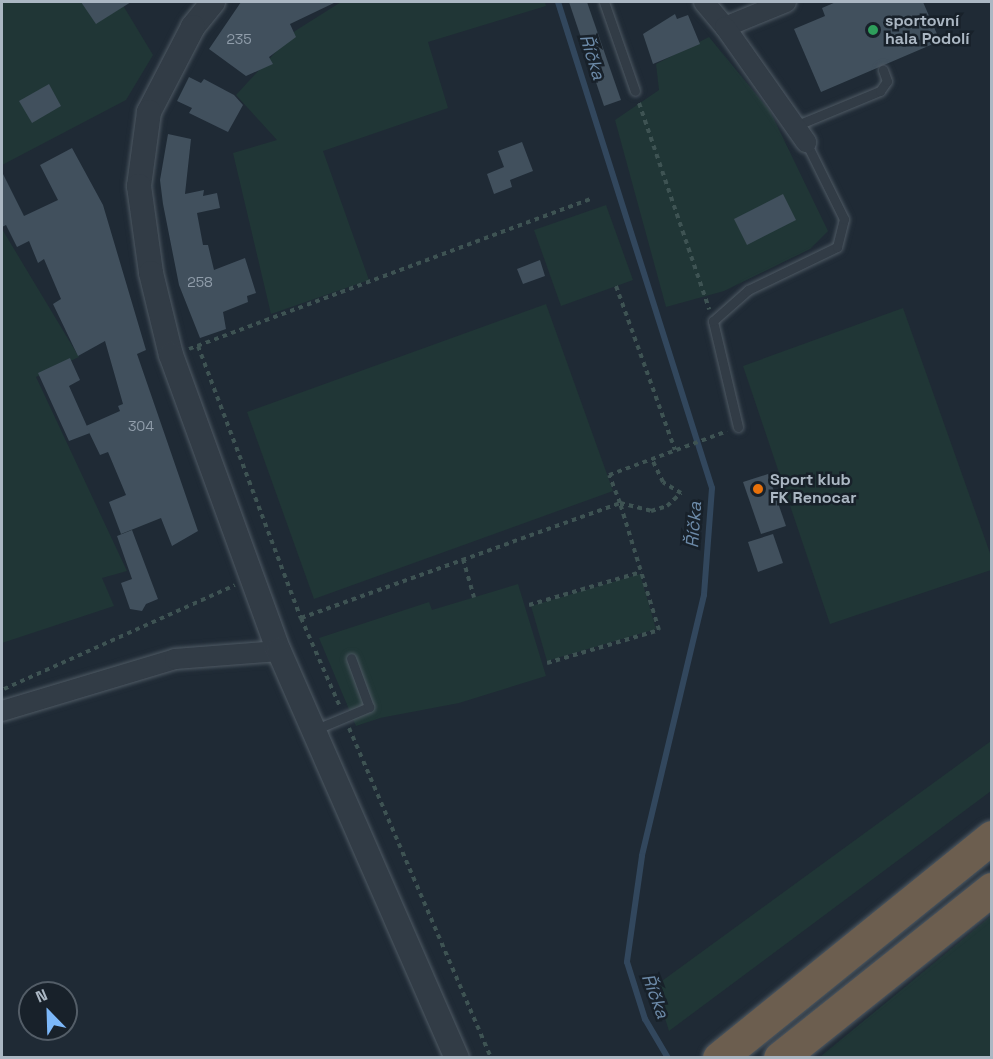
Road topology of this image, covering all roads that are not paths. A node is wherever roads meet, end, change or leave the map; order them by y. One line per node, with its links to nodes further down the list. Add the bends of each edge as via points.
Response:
1 (213, 2): 10 (street, via 188,36 149,112 139,186 151,273 180,348)
2 (604, 2): 7 (lane)
3 (704, 2): 5 (street)
4 (786, 2): 5 (street)
5 (725, 27): 8 (street)
6 (884, 70): 8 (lane, via 887,81 880,91)
7 (635, 91)
8 (800, 134): 9 (lane, via 844,219 837,247 748,290 713,321)
9 (738, 427)
10 (279, 651): 12 (street, via 175,659); 13 (street)
11 (351, 658): 13 (lane, via 369,707)
12 (2, 711)
13 (314, 730): 17 (street)
14 (992, 837): 18 (highway)
15 (992, 889): 16 (highway)
16 (790, 1049)
17 (457, 1058)
18 (719, 1058)

